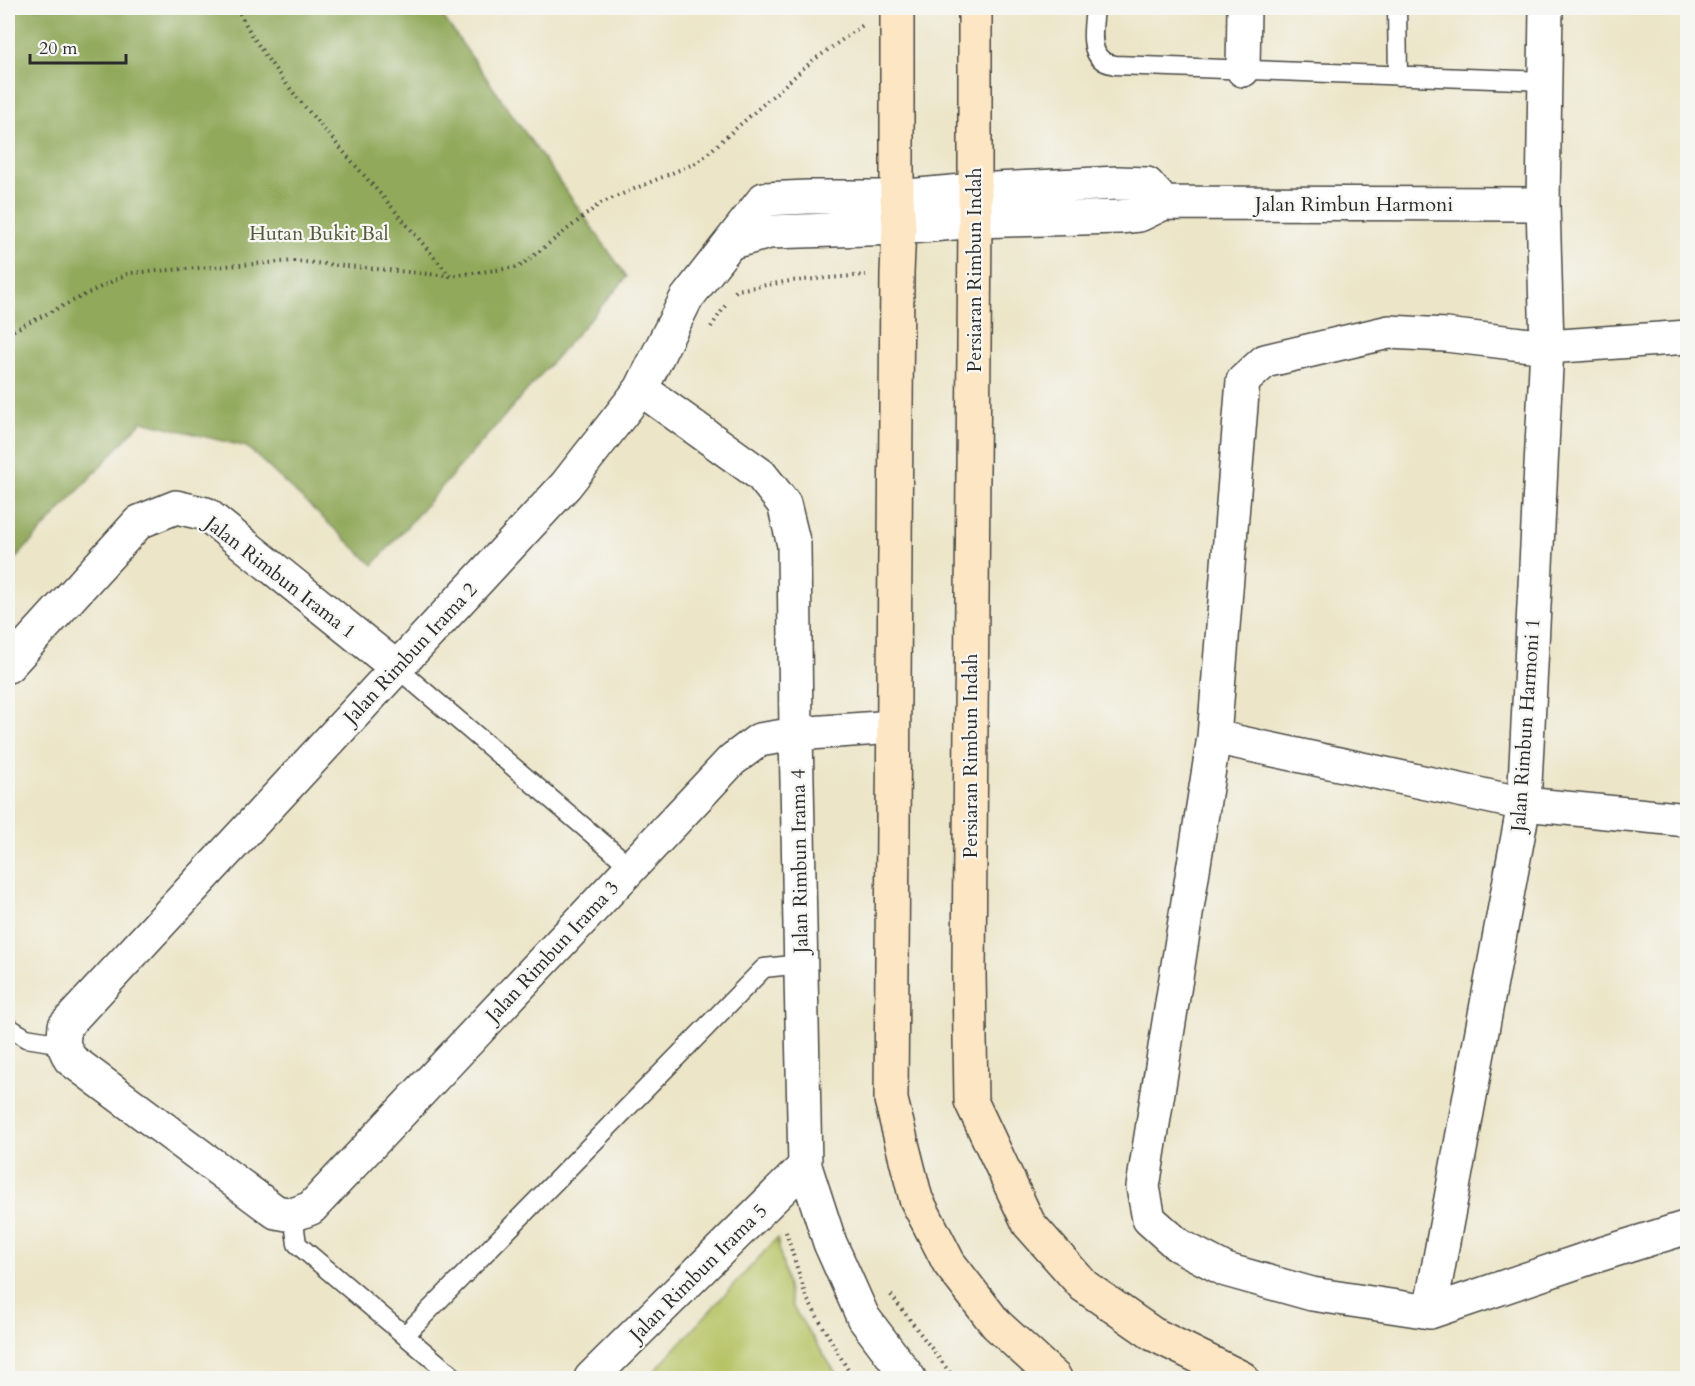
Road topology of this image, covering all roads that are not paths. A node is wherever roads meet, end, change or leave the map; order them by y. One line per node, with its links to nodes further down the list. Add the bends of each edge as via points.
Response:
1 (975, 8): 11 (street, Persiaran Rimbun Indah)
2 (1095, 8): 7 (lane, via 1094,44 1102,61 1116,65)
3 (1244, 8): 7 (street)
4 (1397, 8): 8 (lane)
5 (1546, 8): 9 (street, Jalan Rimbun Harmoni 1)
6 (883, 14): 12 (street)
7 (1243, 70): 8 (lane)
8 (1398, 76): 9 (lane)
9 (1545, 81): 10 (street, Jalan Rimbun Harmoni 1)
10 (1543, 204): 11 (street, Jalan Rimbun Harmoni, via 1164,203 1147,184 1119,183); 14 (street, Jalan Rimbun Harmoni 1)
11 (974, 206): 12 (street, Jalan Rimbun Harmoni); 36 (street, Persiaran Rimbun Indah, via 971,1101 1029,1224 1084,1286 1153,1334)
12 (898, 212): 15 (street, Jalan Rimbun Irama 2, via 769,232 732,242 686,299); 18 (street)
13 (1688, 337): 14 (street)
14 (1547, 347): 20 (street, via 1389,332 1265,361 1244,381); 21 (street, Jalan Rimbun Harmoni 1)
15 (641, 389): 17 (street, Jalan Rimbun Irama 2, via 566,485); 19 (street, Jalan Rimbun Irama 4, via 761,475 784,504 794,545)
16 (8, 666): 17 (street, Jalan Rimbun Irama 1, via 139,522 176,507 206,514)
17 (397, 668): 23 (lane); 26 (street, Jalan Rimbun Irama 2, via 65,1026)
18 (893, 727): 19 (street, Jalan Rimbun Irama 3); 35 (street, via 891,1100 910,1177 916,1199 949,1263 996,1324)
19 (796, 734): 23 (street, Jalan Rimbun Irama 3, via 759,740 732,760); 24 (street, Jalan Rimbun Irama 4)
20 (1214, 737): 21 (street); 30 (street, via 1143,1187 1149,1219 1178,1245 1226,1270 1312,1294)
21 (1524, 804): 22 (street); 30 (street, Jalan Rimbun Harmoni 1)
22 (1688, 820)
23 (631, 867): 28 (street, Jalan Rimbun Irama 3, via 311,1208)
24 (801, 964): 27 (street, Jalan Rimbun Irama 4); 31 (lane, via 764,968)
25 (8, 1027): 26 (lane, via 26,1038)
26 (63, 1044): 28 (street, via 70,1059 267,1206)
27 (805, 1166): 33 (street, Jalan Rimbun Irama 5); 34 (street, Jalan Rimbun Irama 4, via 830,1243 863,1317)
28 (293, 1215): 31 (lane, via 297,1244)
29 (1688, 1227): 30 (street)
30 (1430, 1311)
31 (405, 1335): 32 (lane)
32 (455, 1378)
33 (591, 1378)
34 (909, 1378)
35 (1055, 1378)
36 (1242, 1378)

